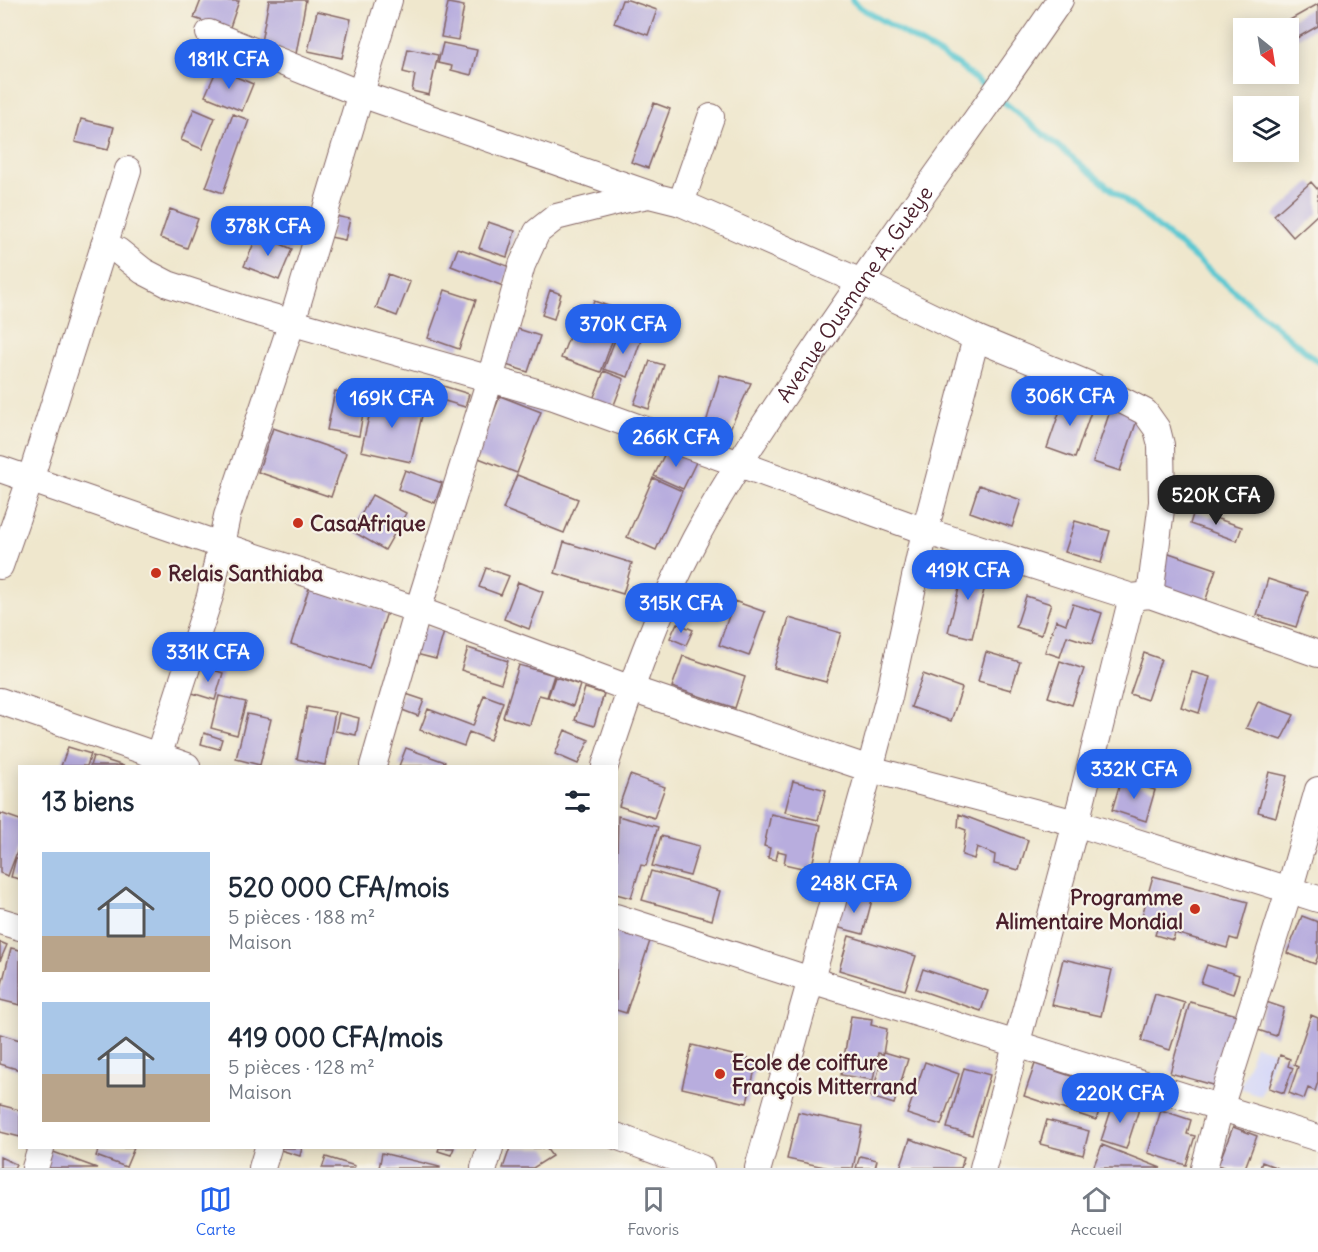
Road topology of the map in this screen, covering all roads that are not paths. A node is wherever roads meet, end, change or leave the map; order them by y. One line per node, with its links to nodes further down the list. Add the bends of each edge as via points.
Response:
1 (389, 0): 4 (street)
2 (1060, 0): 10 (street, Avenue Ousmane A. Guèye)
3 (209, 33): 4 (street)
4 (361, 94): 7 (street); 11 (street)
5 (711, 117): 8 (street)
6 (128, 170): 9 (street)
7 (649, 195): 8 (street); 13 (street, via 556,217 537,232 522,265)
8 (681, 203): 10 (street)
9 (104, 245): 11 (street, via 168,284); 16 (street)
10 (861, 282): 12 (street); 14 (street, Avenue Ousmane A. Guèye)
11 (292, 322): 13 (street); 18 (street)
12 (976, 338): 17 (street); 20 (street, via 1102,390 1150,418 1161,445 1162,502)
13 (490, 379): 14 (street, via 598,412); 21 (street)
14 (738, 463): 17 (street); 23 (street, Avenue Ousmane A. Guèye, via 677,576)
15 (0, 469): 16 (street)
16 (30, 480): 18 (street); 19 (street)
17 (925, 531): 20 (street); 29 (street)
18 (220, 545): 21 (street); 25 (street, via 210,596)
19 (0, 566)
20 (1141, 596): 22 (street); 31 (street)
21 (418, 610): 23 (street); 27 (street)
22 (1318, 654)
23 (631, 689): 28 (street, Avenue Ousmane A. Guèye); 29 (street)
24 (0, 701): 25 (street)
25 (156, 762): 26 (street)
26 (179, 765)
27 (373, 765)
28 (605, 765)
29 (870, 769): 31 (street); 37 (street)
30 (1318, 790): 32 (street)
31 (1076, 823): 32 (street); 38 (street)
32 (1290, 891): 33 (street); 39 (street)
33 (1318, 899)
34 (618, 918): 37 (street)
35 (0, 921): 36 (street)
36 (18, 926)
37 (811, 980): 38 (street); 49 (street)
38 (1016, 1044): 39 (street); 50 (street)
39 (1220, 1108): 41 (street); 51 (street)
40 (618, 1138): 48 (street)
41 (1318, 1138)
42 (41, 1149): 45 (street)
43 (268, 1149): 46 (street)
44 (490, 1149): 47 (street)
45 (35, 1168)
46 (262, 1168)
47 (484, 1168)
48 (701, 1168)
49 (758, 1168)
50 (983, 1168)
51 (1204, 1168)

